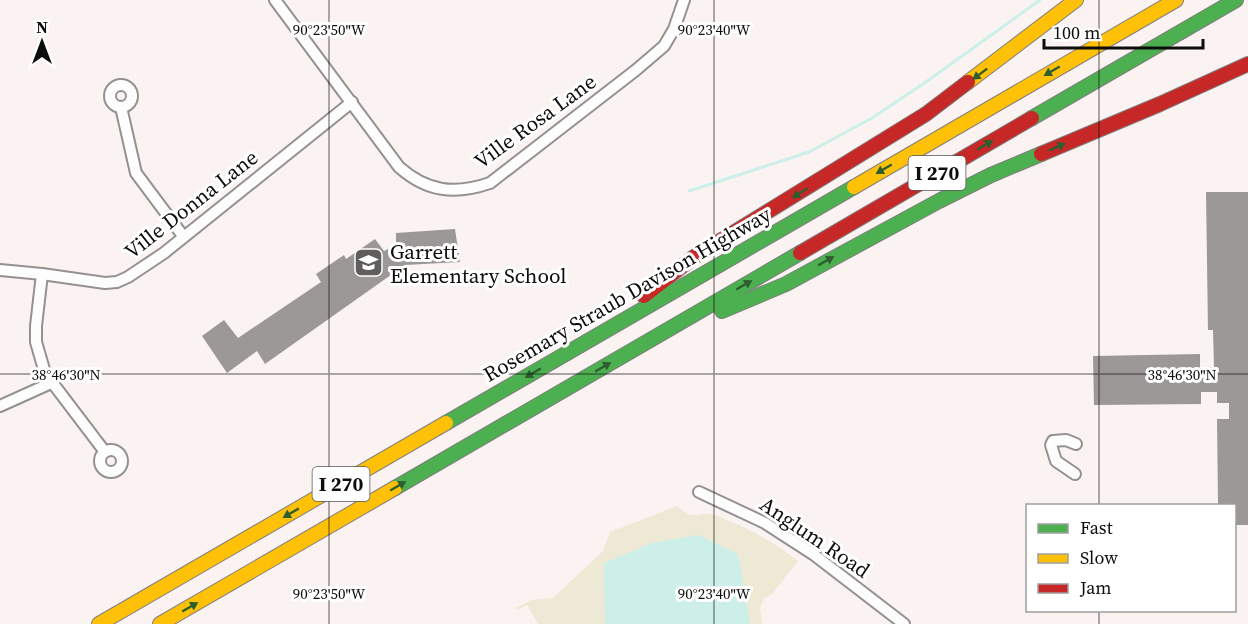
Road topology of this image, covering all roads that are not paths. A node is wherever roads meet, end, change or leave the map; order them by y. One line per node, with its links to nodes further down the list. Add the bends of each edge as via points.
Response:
1 (275, 0): 7 (street, Ville Rosa Lane)
2 (684, 0): 7 (street, Ville Rosa Lane, via 664,46 490,183 453,190 419,182 399,167)
3 (1076, 0): 12 (highway, one-way to 12, via 926,114 694,257)
4 (1176, 0): 12 (highway, Rosemary Straub Davison Highway / I 270, one-way to 12)
5 (1236, 0): 13 (highway, I 270, one-way to 5)
6 (1248, 64): 13 (highway, one-way to 6, via 786,284 991,175)
7 (352, 102): 9 (street, Ville Donna Lane)
8 (121, 106): 9 (street, via 136,173)
9 (183, 236): 11 (street, Ville Donna Lane, via 146,267 117,282)
10 (0, 270): 11 (street, Ville Donna Lane)
11 (42, 274): 14 (street, via 36,342)
12 (583, 344): 20 (highway, Rosemary Straub Davison Highway / I 270, one-way to 20)
13 (639, 346): 21 (highway, I 270, one-way to 13)
14 (51, 383): 15 (street); 17 (street)
15 (0, 406)
16 (1076, 444): 18 (street, via 1058,440 1051,445 1056,460)
17 (105, 452)
18 (1075, 474)
19 (699, 492): 22 (street, Anglum Road, via 765,523 813,554)
20 (99, 624)
21 (159, 624)
22 (904, 624)

